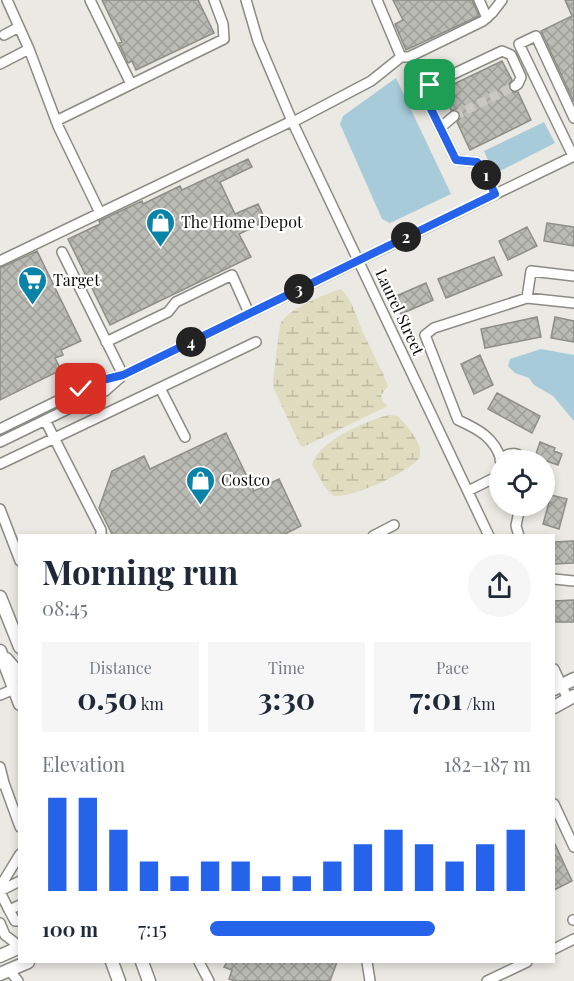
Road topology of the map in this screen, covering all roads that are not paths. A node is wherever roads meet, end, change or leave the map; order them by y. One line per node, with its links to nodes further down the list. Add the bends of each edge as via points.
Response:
1 (7, 0): 9 (street)
2 (90, 0): 14 (street)
3 (214, 0): 14 (street, via 224,39)
4 (246, 0): 19 (street, Laurel Street, via 258,41)
5 (377, 0): 12 (street)
6 (479, 0): 8 (street)
7 (502, 0): 8 (street)
8 (487, 18): 12 (street, via 409,57)
9 (19, 27): 10 (street); 11 (street)
10 (4, 35)
11 (29, 49): 13 (street); 18 (street)
12 (401, 57): 19 (street, via 371,81)
13 (0, 63)
14 (131, 84): 18 (street)
15 (515, 86): 21 (street, via 521,77 511,55 502,51 430,85 428,103)
16 (454, 116): 21 (street)
17 (574, 118): 20 (street); 20 (street, via 537,36 519,44)
18 (56, 121): 24 (street)
19 (293, 121): 24 (street); 26 (street, Laurel Street)
20 (560, 127): 22 (street)
21 (440, 128): 23 (street, via 456,160 477,162)
22 (574, 156): 23 (street)
23 (495, 194): 26 (street)
24 (100, 213): 27 (street)
25 (62, 252): 32 (street)
26 (358, 260): 31 (street); 44 (street, Laurel Street)
27 (0, 261)
28 (574, 276): 29 (street, via 531,271)
29 (527, 298): 30 (street); 41 (street, via 434,328 425,335 458,420 480,430)
30 (574, 303)
31 (249, 313): 32 (street, via 232,275); 34 (street)
32 (106, 342): 34 (street)
33 (256, 342): 35 (street)
34 (123, 375): 36 (street, via 105,391); 37 (street, via 98,381)
35 (160, 388): 38 (street); 39 (street)
36 (45, 420): 39 (street); 40 (street)
37 (0, 429)
38 (185, 437)
39 (55, 438): 42 (street); 48 (street)
40 (0, 442)
41 (498, 450)
42 (0, 464)
43 (489, 479): 44 (street)
44 (468, 491): 50 (street, Laurel Street)
45 (0, 509): 52 (street)
46 (518, 516): 51 (street)
47 (394, 525): 49 (street)
48 (101, 534)
49 (377, 534)
50 (488, 534)
51 (518, 534)
52 (18, 556)
53 (555, 579): 54 (street)
54 (574, 581)
55 (0, 597): 56 (main road)
56 (18, 642)
57 (0, 652): 58 (main road); 61 (main road)
58 (18, 673)
59 (574, 679): 60 (main road)
60 (557, 687): 63 (street)
61 (17, 690): 62 (street)
62 (0, 695)
63 (571, 698): 64 (main road)
64 (555, 706)
65 (0, 767): 66 (street)
66 (2, 784): 68 (street)
67 (555, 806): 69 (street)
68 (18, 822)
69 (574, 847)
70 (18, 858): 72 (street)
71 (18, 882): 72 (street)
72 (0, 890): 74 (street)
73 (18, 906): 74 (street)
74 (9, 910): 75 (street)
75 (18, 921)
76 (0, 923): 78 (street, via 5,935)
77 (574, 939): 80 (street)
78 (18, 947)
79 (18, 948): 81 (main road)
80 (555, 948)
81 (0, 956)
82 (26, 963): 88 (main road)
83 (112, 963): 90 (main road)
84 (142, 963): 91 (main road)
85 (201, 963): 92 (street)
86 (368, 963): 93 (street)
87 (525, 963): 94 (street)
88 (4, 972): 89 (street)
89 (18, 981)
90 (119, 981)
91 (149, 981)
92 (208, 981)
93 (370, 981)
94 (487, 981)

